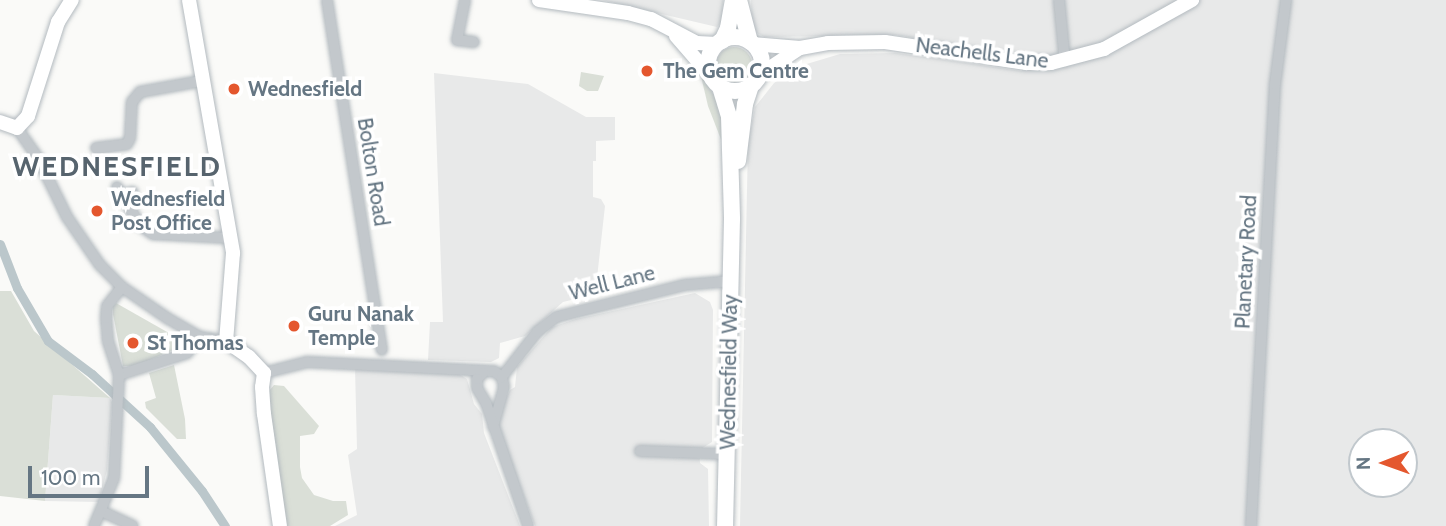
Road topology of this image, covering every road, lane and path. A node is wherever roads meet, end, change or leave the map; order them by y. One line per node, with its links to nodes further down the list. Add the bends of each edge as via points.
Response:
1 (72, 0): 22 (street, via 58,22 28,116)
2 (189, 0): 19 (street)
3 (327, 0): 31 (street, Bolton Road)
4 (465, 0): 12 (street, via 453,39)
5 (539, 0): 11 (street, via 628,13)
6 (733, 0): 13 (main road, via 728,28)
7 (739, 0): 14 (main road)
8 (1059, 0): 16 (street)
9 (1192, 0): 16 (street, Neachells Lane, via 1117,43)
10 (1286, 0): 47 (street, Planetary Road, via 1275,84)
11 (671, 30): 13 (street, via 697,43); 17 (street)
12 (474, 42)
13 (719, 43): 14 (main road, via 731,38); 17 (main road, via 709,57)
14 (751, 43): 15 (street, Neachells Lane); 18 (main road, via 761,59)
15 (800, 48): 16 (street, Neachells Lane, via 885,42 1026,63); 18 (street, Neachells Lane)
16 (1065, 62)
17 (709, 74): 20 (main road)
18 (755, 80): 20 (main road, via 736,91); 25 (main road, Wednesfield Way, via 743,122)
19 (201, 81): 23 (street, via 140,92 132,102 127,144); 26 (street)
20 (720, 87): 25 (main road, Wednesfield Way, via 729,116)
21 (0, 122): 22 (street)
22 (17, 128): 28 (street, via 86,248)
23 (96, 148)
24 (133, 192): 26 (street, via 119,191 140,225 153,234)
25 (732, 219): 27 (main road, Wednesfield Way)
26 (230, 238): 30 (street, via 233,276)
27 (731, 281): 33 (street, Well Lane, via 684,285 562,315 543,326); 40 (main road, Wednesfield Way)
28 (122, 287): 29 (street); 34 (street, via 107,306 106,318)
29 (200, 337): 30 (street); 34 (street, via 187,353)
30 (226, 341): 32 (street)
31 (382, 350)
32 (264, 373): 35 (street, via 307,362 460,367); 44 (street, via 261,387)
33 (498, 374): 35 (street); 36 (street, via 504,387)
34 (119, 375): 41 (street, via 114,478)
35 (480, 376): 37 (street, via 477,387)
36 (500, 394): 37 (street, via 491,398); 38 (street)
37 (481, 395): 38 (street)
38 (493, 427): 45 (street)
39 (639, 451): 40 (street)
40 (727, 454): 46 (main road, Wednesfield Way)
41 (101, 511): 42 (street); 43 (street)
42 (94, 526)
43 (134, 526)
44 (280, 526)
45 (528, 526)
46 (725, 526)
47 (1251, 526)

